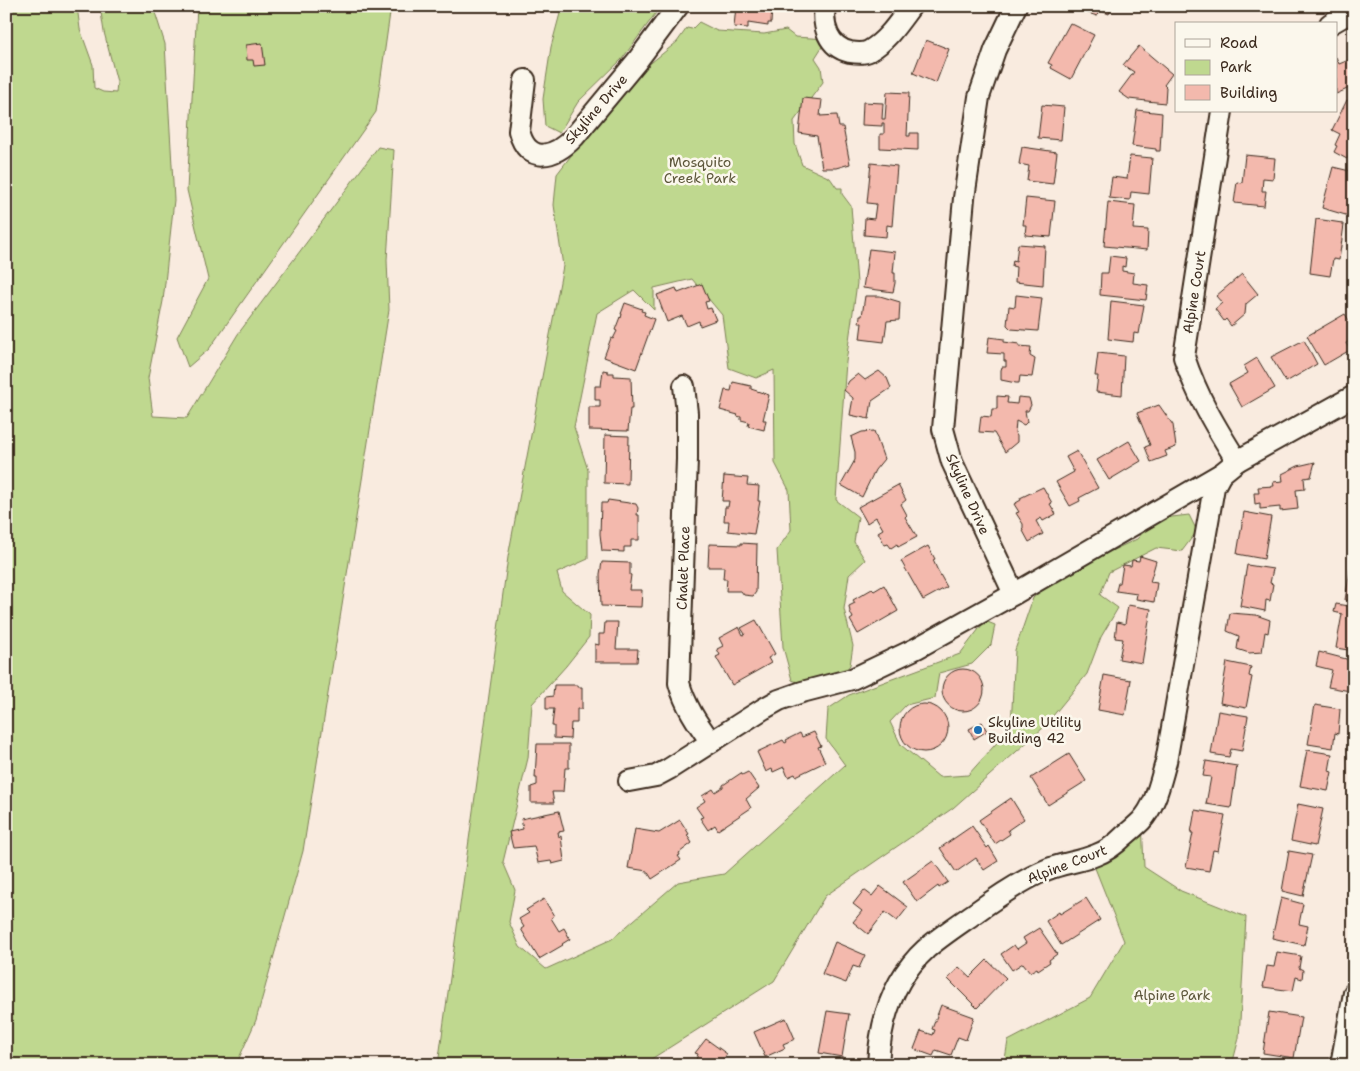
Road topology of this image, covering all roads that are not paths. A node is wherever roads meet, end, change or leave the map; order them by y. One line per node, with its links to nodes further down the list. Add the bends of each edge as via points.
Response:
1 (678, 6): 7 (street, Skyline Drive, via 574,137 556,152 538,155 521,139 519,131)
2 (825, 6): 3 (street, via 829,38 841,50 853,53 866,53 874,48)
3 (912, 6)
4 (1016, 6): 13 (street, Skyline Drive, via 995,50 979,97 964,198 943,429 952,462)
5 (1354, 10): 6 (street)
6 (1333, 22)
7 (525, 80)
8 (1222, 112): 11 (street, Alpine Court, via 1184,356 1193,384)
9 (684, 386): 14 (street, Chalet Place, via 687,459 679,683 688,708)
10 (1354, 396): 11 (street)
11 (1237, 461): 12 (street)
12 (1221, 474): 13 (street); 17 (street, Alpine Court, via 1214,487 1166,762 1151,807 1142,820 1112,847 1098,855 1022,881 926,949 910,967 889,1003 879,1040)
13 (1014, 594): 14 (street, via 874,670 779,700)
14 (711, 742): 15 (street, via 656,776)
15 (629, 781)
16 (1354, 993): 18 (street)
17 (878, 1065)
18 (1341, 1065)

